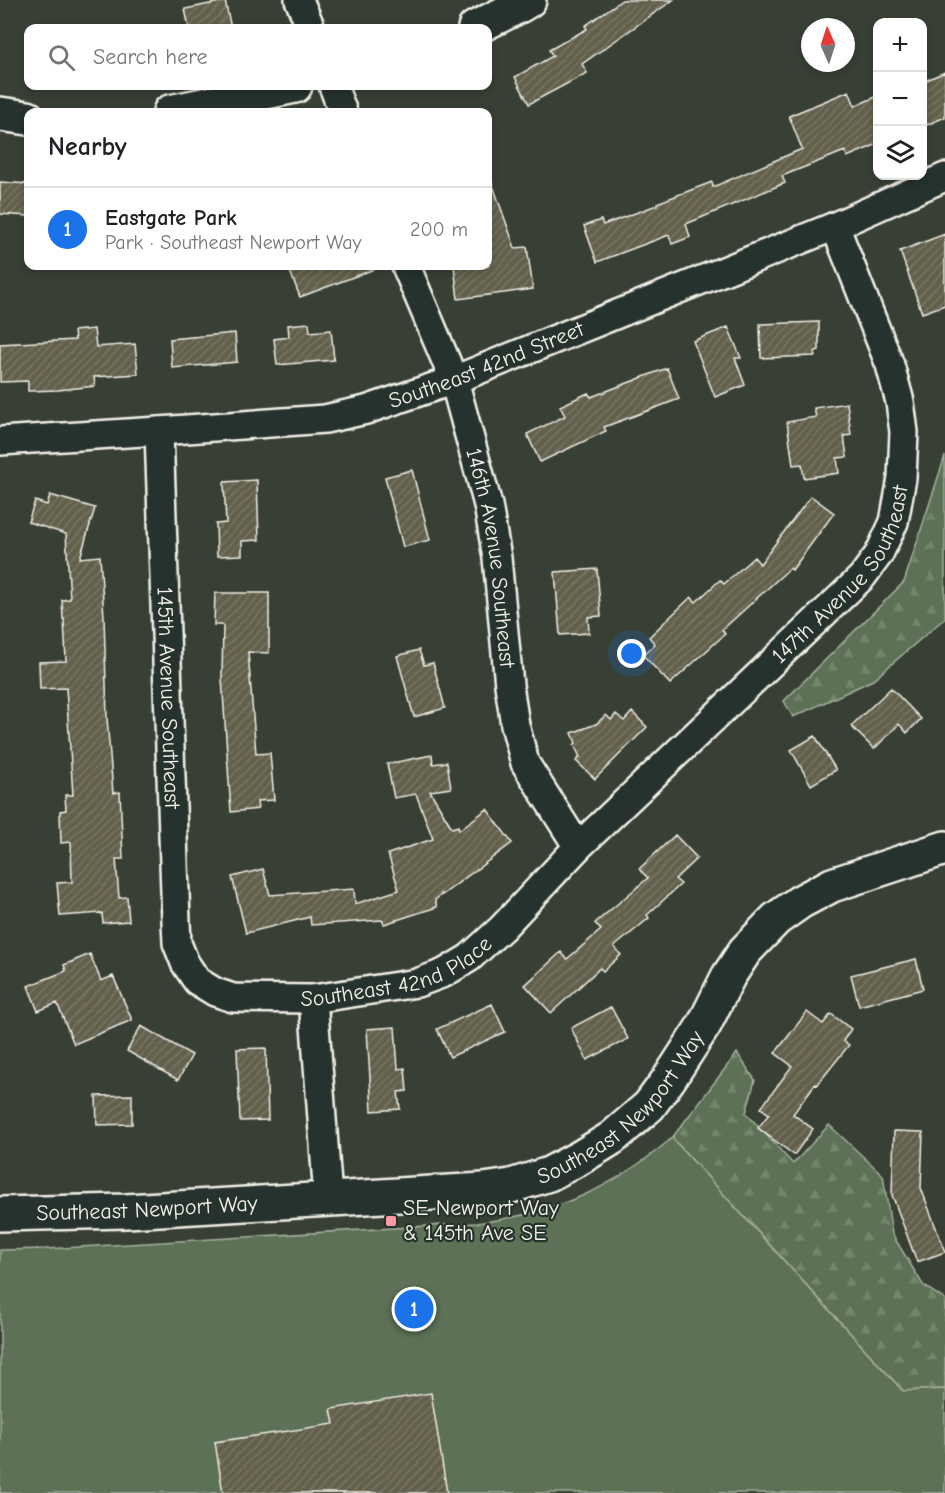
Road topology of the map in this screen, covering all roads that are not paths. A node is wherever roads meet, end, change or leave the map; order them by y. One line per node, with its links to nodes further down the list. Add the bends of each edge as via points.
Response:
1 (299, 0): 3 (street)
2 (529, 0): 4 (main road)
3 (309, 24)
4 (483, 24)
5 (276, 90): 7 (main road)
6 (335, 90): 8 (street)
7 (189, 108)
8 (341, 108)
9 (0, 114): 10 (main road)
10 (24, 117)
11 (945, 177): 12 (street, Southeast 42nd Street)
12 (835, 226): 14 (street, Southeast 42nd Street); 17 (street, 147th Avenue Southeast, via 890,365 900,402 904,432 902,478 894,522 879,554 862,577)
13 (408, 270): 14 (street, 146th Avenue Southeast)
14 (454, 381): 15 (street, Southeast 42nd Street, via 325,419); 17 (street, 146th Avenue Southeast, via 488,505 509,686 525,763)
15 (159, 431): 16 (street, Southeast 42nd Street); 19 (street, 145th Avenue Southeast, via 177,943)
16 (0, 441)
17 (578, 847): 20 (street, Southeast 42nd Place, via 502,928 469,958 444,973 417,983)
18 (945, 848): 21 (main road, Southeast Newport Way, via 832,885 776,919 745,951 704,1025 649,1106 612,1138 581,1157 549,1174 493,1189)
19 (185, 963): 20 (street, Southeast 42nd Place, via 196,981 233,998)
20 (313, 999): 21 (street)
21 (328, 1198): 22 (main road, Southeast Newport Way)
22 (0, 1215)

